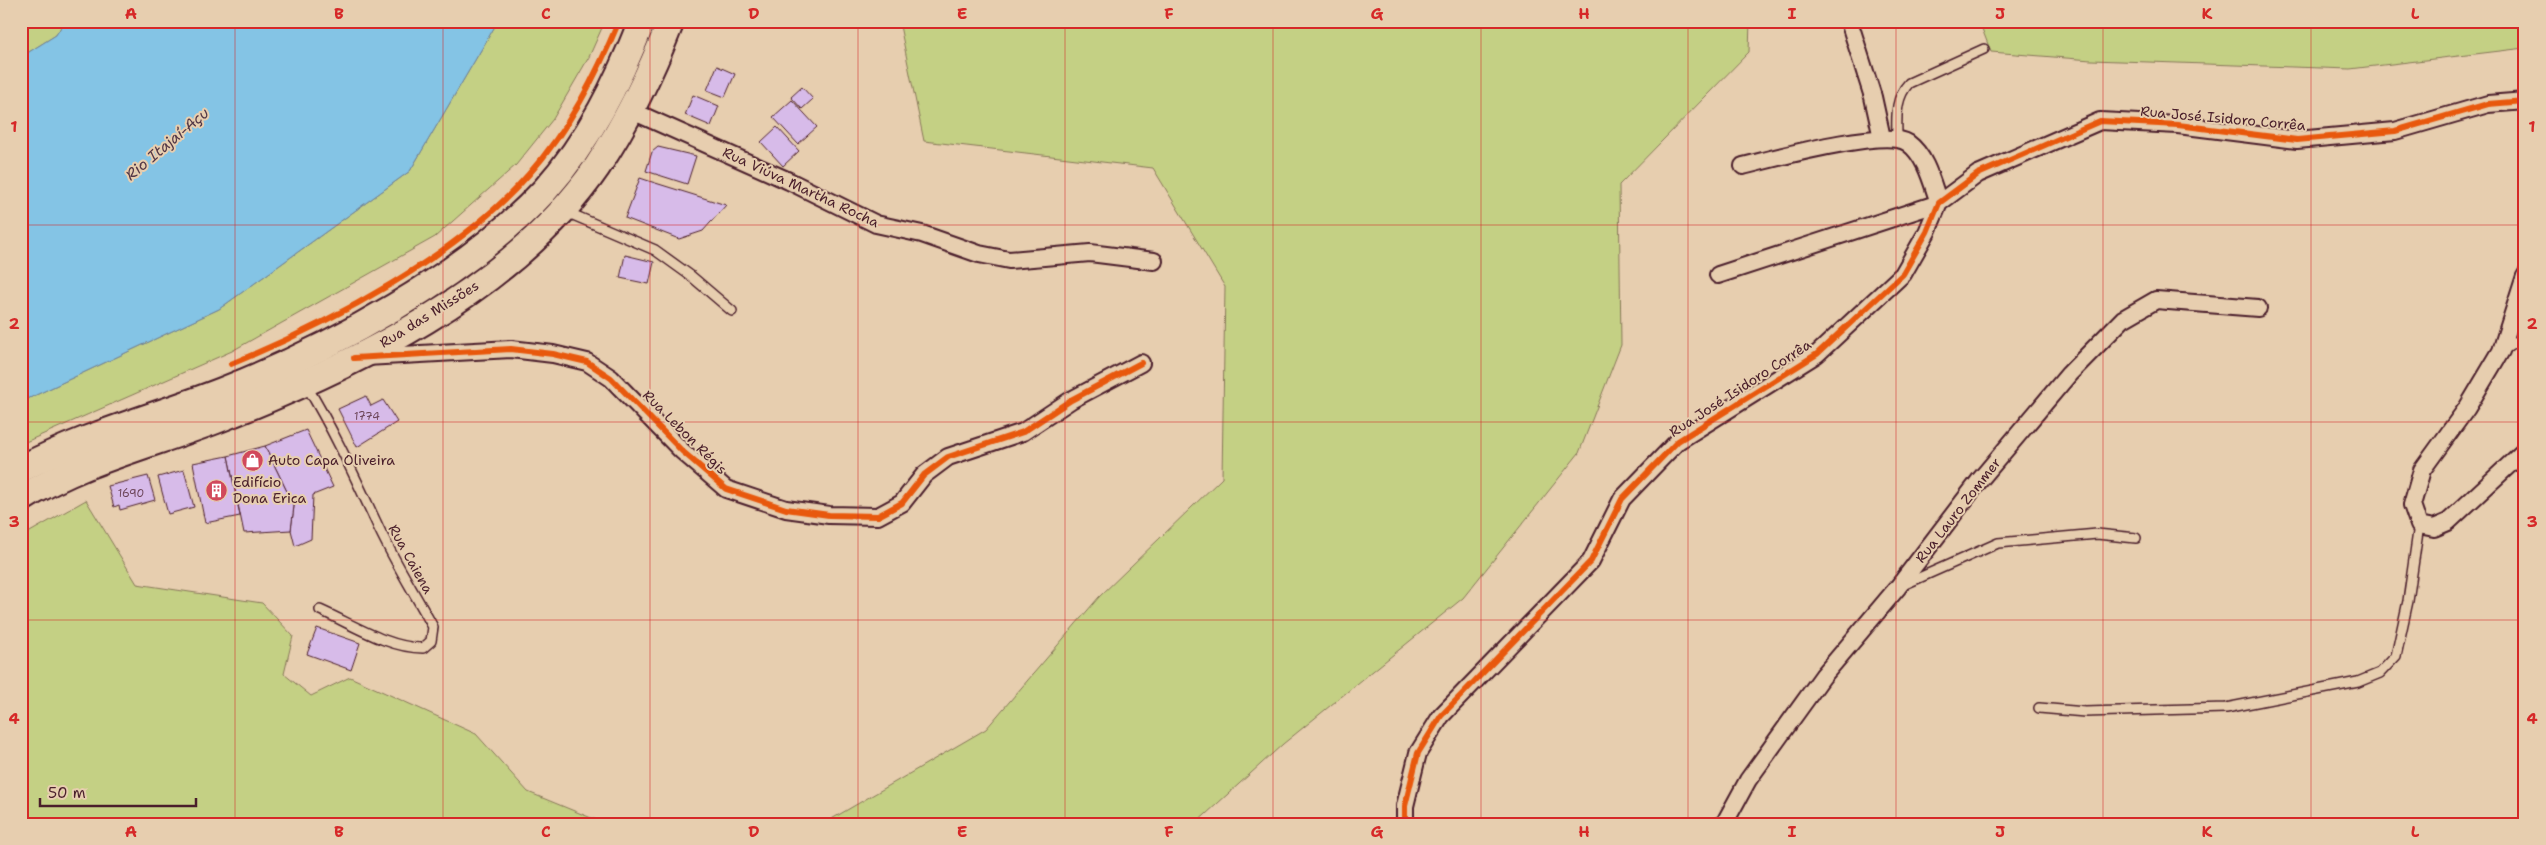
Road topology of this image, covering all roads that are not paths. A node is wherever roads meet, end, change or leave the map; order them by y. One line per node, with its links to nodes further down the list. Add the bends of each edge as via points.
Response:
1 (642, 21): 22 (main road, Rua das Missões, via 607,100 566,163 522,213 464,261 371,318 274,369 180,407 92,437)
2 (671, 21): 6 (main road, Rua das Missões, via 653,67)
3 (1849, 21): 7 (street)
4 (1984, 49): 7 (lane, via 1909,83 1901,93)
5 (2525, 101): 9 (street, Rua José Isidoro Corrêa, via 2488,104 2395,131 2297,140 2178,125 2100,121 1978,174)
6 (630, 110): 10 (main road, Rua das Missões, via 598,166); 11 (street, Rua Viúva Martha Rocha, via 876,224 922,234 979,254 1009,260 1090,253)
7 (1890, 139): 8 (street, via 1827,146); 9 (street, via 1907,142 1926,165)
8 (1743, 166)
9 (1939, 203): 12 (street); 29 (street, Rua José Isidoro Corrêa, via 1927,232 1896,281 1817,354 1678,441 1622,499 1591,561 1440,716 1418,753 1405,806)
10 (562, 210): 15 (lane, via 655,250); 18 (main road, Rua das Missões, via 512,258 480,283 401,333)
11 (1154, 261)
12 (1718, 275)
13 (2525, 276): 17 (street)
14 (2258, 308): 26 (street, Rua Lauro Zommer, via 2156,300 2123,319 2069,374 1979,482)
15 (732, 311)
16 (2525, 336): 17 (lane)
17 (2501, 351): 24 (street, via 2422,470 2412,505)
18 (354, 358): 19 (street, Rua Lebon Régis, via 510,349 587,362 611,378 682,451 726,489 786,509 830,515 878,516 902,502 924,475 948,457 1022,432 1071,400); 20 (main road, Rua das Missões)
19 (1141, 364)
20 (304, 383): 23 (main road, Rua das Missões, via 214,420 83,467); 27 (lane, Rua Caiena, via 326,417 376,524 433,627 431,641 423,648 410,648)
21 (2525, 450): 24 (street, via 2448,522 2434,528)
22 (21, 469)
23 (21, 499)
24 (2418, 525): 28 (lane, via 2408,601 2396,656 2380,673 2358,682 2226,708 2085,712)
25 (2136, 538): 26 (lane, via 2097,534 1998,543)
26 (1898, 587): 30 (street, Rua Lauro Zommer, via 1823,676 1748,780)
27 (320, 610)
28 (2039, 708)
29 (1404, 824)
30 (1724, 824)

